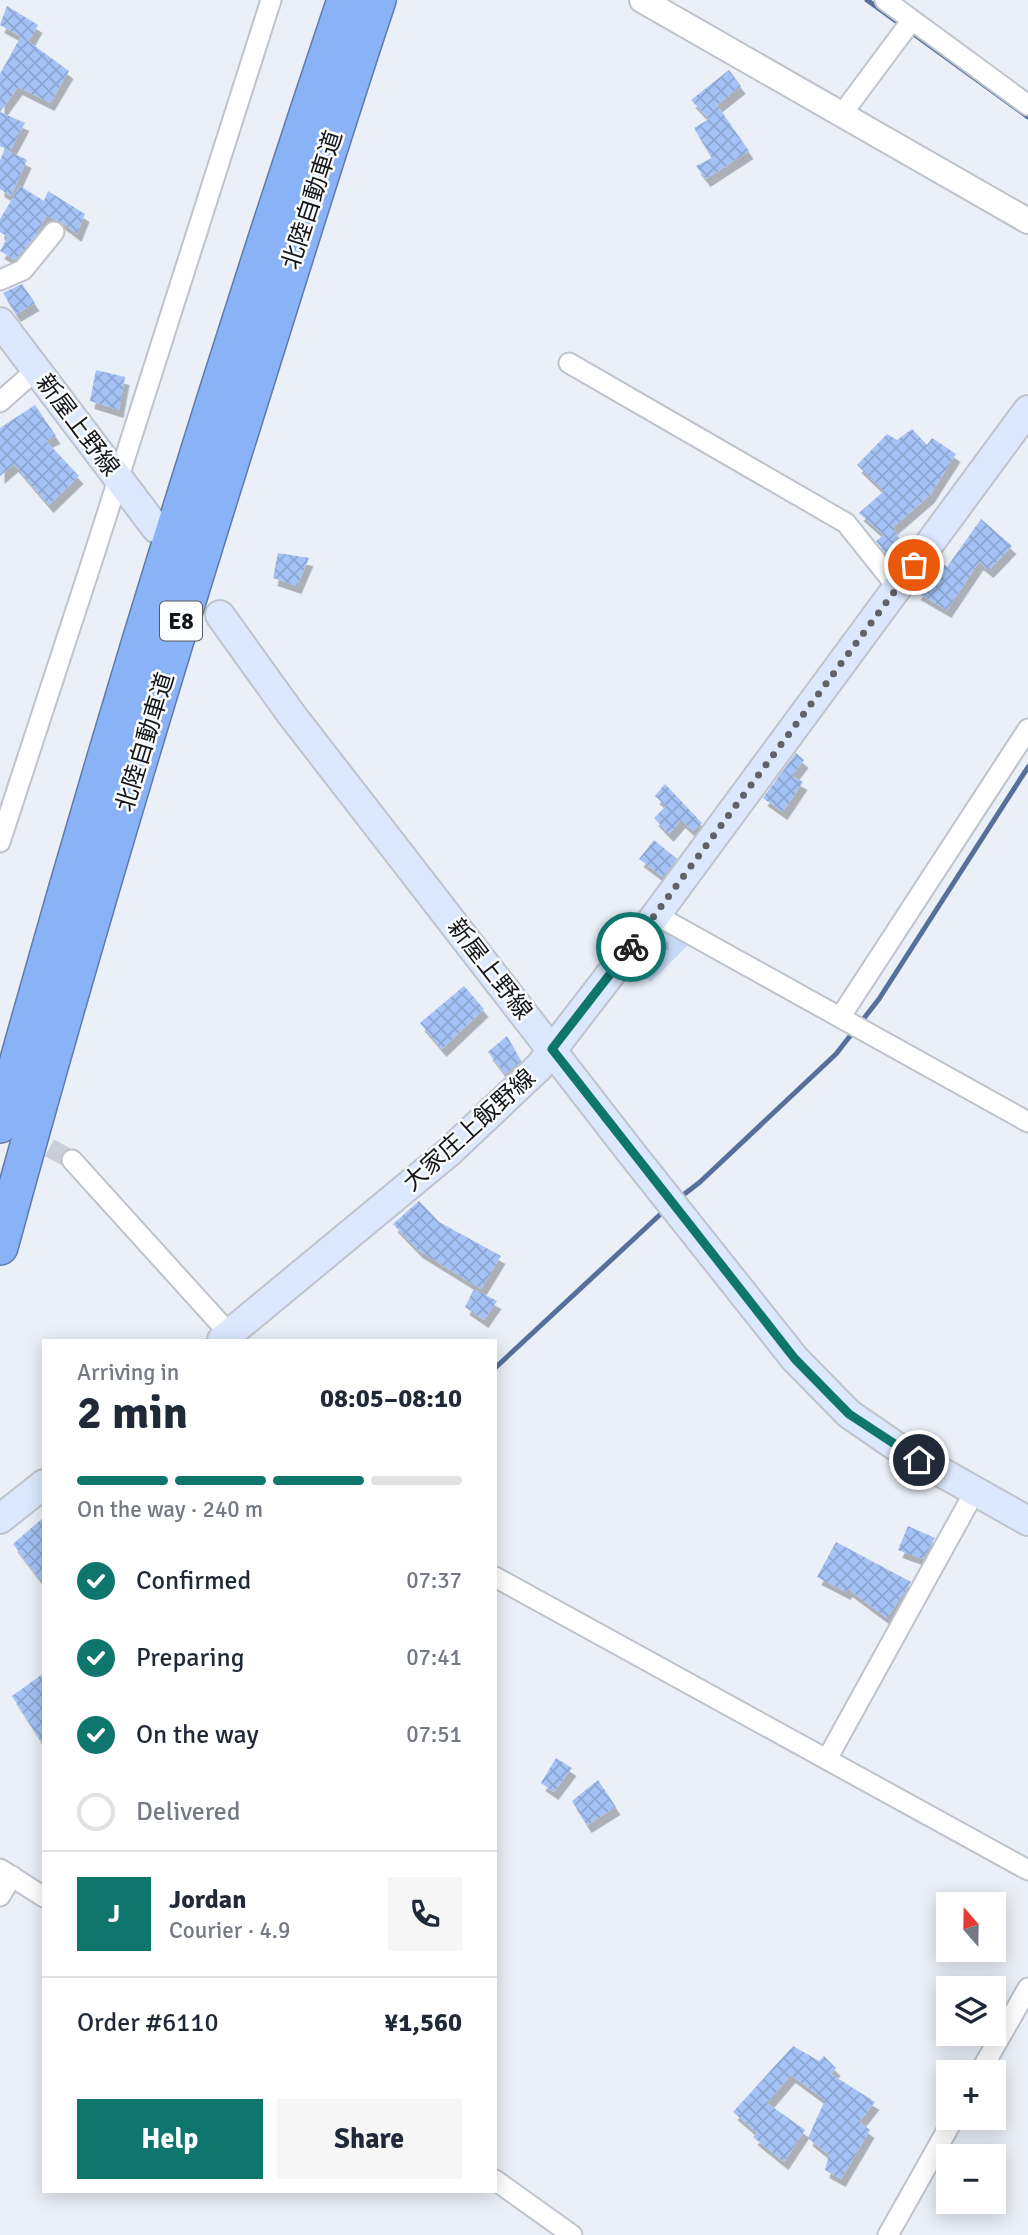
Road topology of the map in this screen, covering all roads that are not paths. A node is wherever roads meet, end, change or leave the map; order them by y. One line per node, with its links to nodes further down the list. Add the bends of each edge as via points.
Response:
1 (271, 0): 17 (street)
2 (345, 0): 27 (highway, 北陸自動車道 / E8, via 145,623)
3 (378, 0): 29 (highway, 北陸自動車道 / E8, via 177,633)
4 (642, 0): 8 (street)
5 (885, 0): 6 (street)
6 (912, 20): 7 (street); 8 (street)
7 (1028, 105)
8 (842, 114): 9 (street)
9 (1028, 220)
10 (54, 232): 11 (street, via 23,270)
11 (0, 280)
12 (0, 322): 14 (main road, 新屋上野線)
13 (569, 363): 19 (street, via 846,523)
14 (36, 370): 15 (street); 17 (main road, 新屋上野線)
15 (0, 402)
16 (1028, 410): 19 (main road, 大家庄上飯野線)
17 (118, 477): 18 (main road, 新屋上野線); 22 (street)
18 (156, 528)
19 (897, 587): 23 (main road, 大家庄上飯野線)
20 (220, 615): 25 (main road, 新屋上野線, via 291,714)
21 (1028, 729): 24 (street)
22 (0, 842)
23 (656, 915): 24 (street); 25 (main road, 大家庄上飯野線)
24 (841, 1016): 26 (street)
25 (552, 1049): 30 (main road, 大家庄上飯野線, via 539,1067 448,1153); 32 (main road, 新屋上野線, via 795,1359 849,1414)
26 (1028, 1122)
27 (0, 1125)
28 (72, 1160): 30 (street)
29 (0, 1247)
30 (229, 1339)
31 (42, 1486): 33 (main road)
32 (975, 1491): 34 (main road, 新屋上野線); 36 (street)
33 (0, 1519)
34 (1028, 1521)
35 (497, 1578): 36 (street)
36 (827, 1759): 37 (street)
37 (1028, 1870)
38 (6, 1873): 39 (street); 40 (street)
39 (0, 1896)
40 (42, 1896)
41 (1028, 1988): 42 (street)
42 (987, 2060)
43 (947, 2130): 46 (street)
44 (497, 2181): 45 (street)
45 (572, 2235)
46 (888, 2235)

